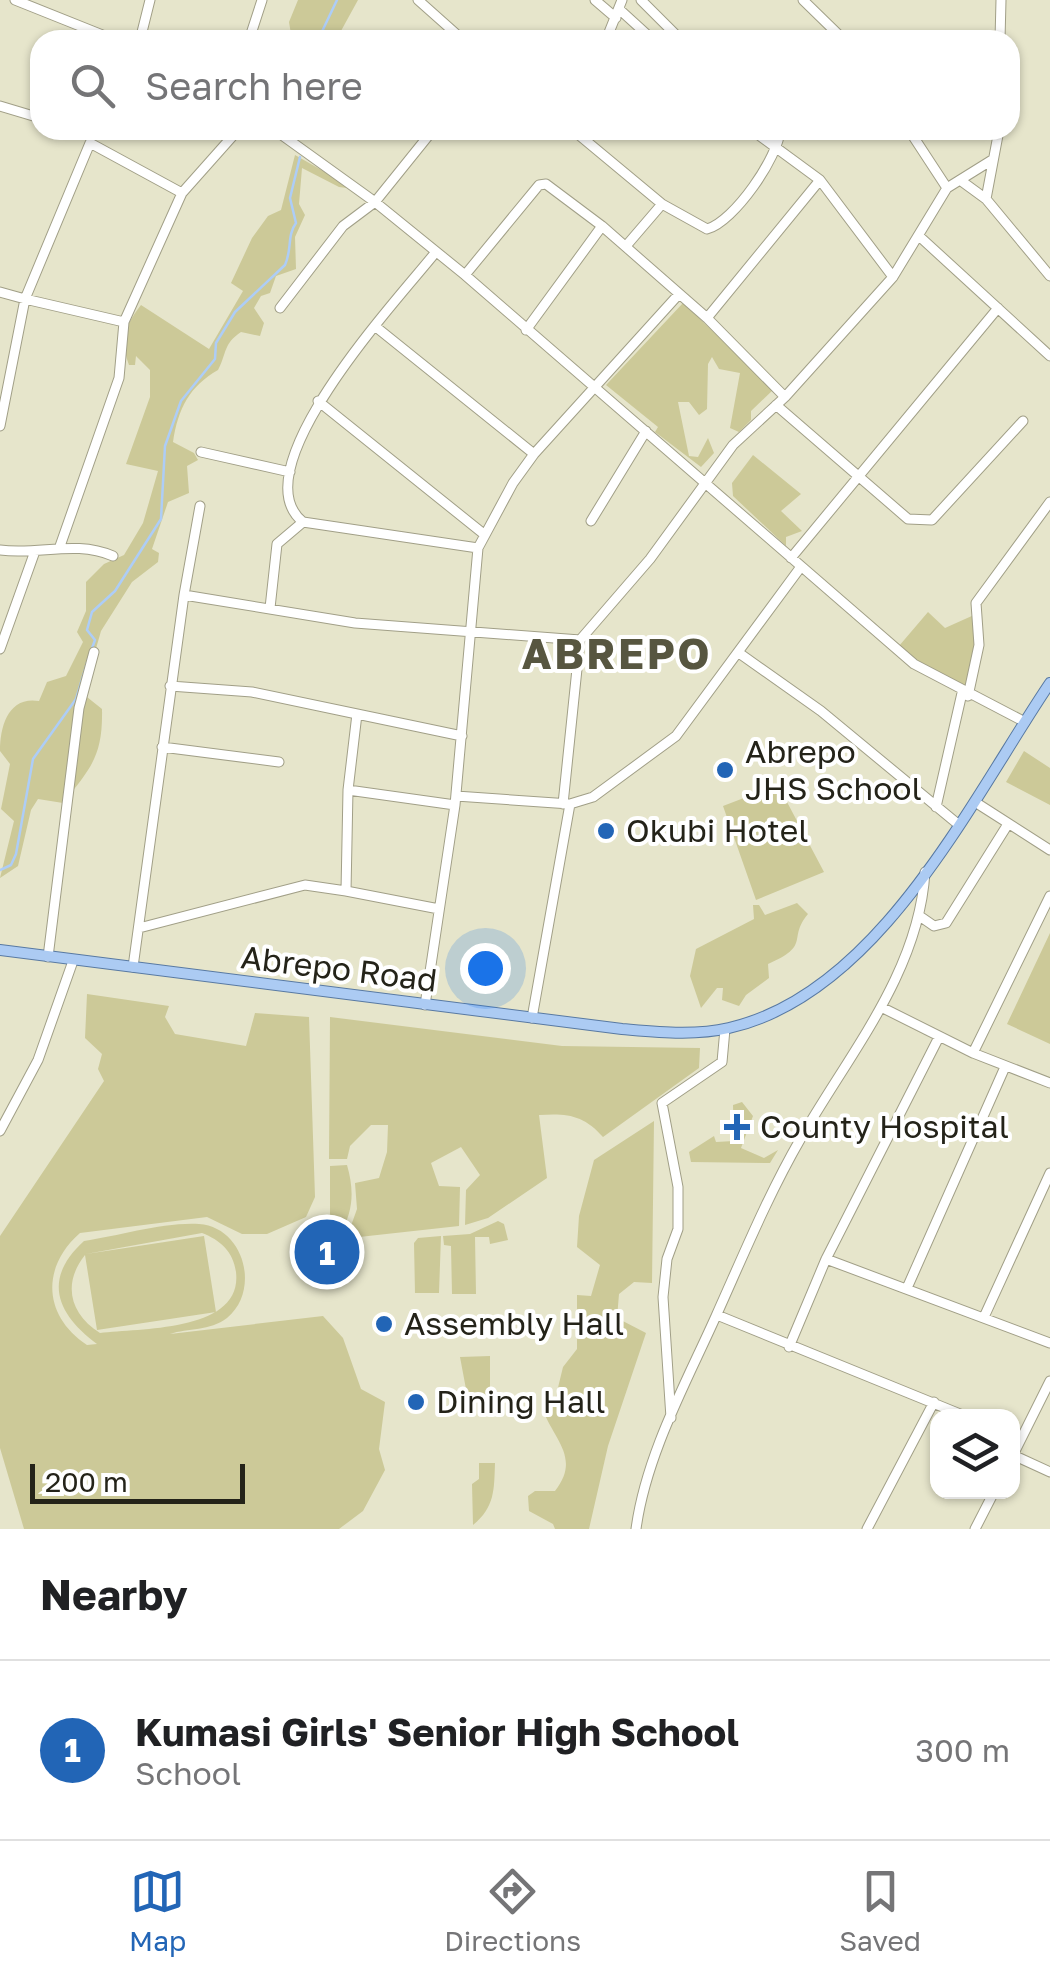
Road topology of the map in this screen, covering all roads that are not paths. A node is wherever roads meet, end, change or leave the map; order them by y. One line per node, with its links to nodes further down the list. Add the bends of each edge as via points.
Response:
1 (15, 0): 10 (street)
2 (150, 0): 11 (street)
3 (262, 0): 12 (street)
4 (418, 0): 13 (street)
5 (594, 0): 9 (street)
6 (641, 0): 15 (street)
7 (803, 0): 16 (street)
8 (1001, 0): 17 (street)
9 (619, 9): 14 (street)
10 (90, 30)
11 (142, 30)
12 (252, 30)
13 (452, 30)
14 (642, 30)
15 (671, 30)
16 (834, 30)
17 (1000, 30)
18 (0, 106): 19 (street)
19 (30, 115)
20 (90, 140): 48 (street)
21 (98, 140): 35 (street)
22 (229, 140): 35 (street)
23 (289, 140): 37 (street)
24 (425, 140): 37 (street)
25 (586, 140): 38 (street)
26 (766, 140): 30 (street)
27 (779, 140): 30 (street)
28 (916, 140): 34 (street)
29 (998, 140): 31 (street)
30 (779, 149): 32 (street); 38 (street, via 715,226 696,226)
31 (992, 160): 33 (street); 36 (street)
32 (820, 180): 45 (street); 51 (street)
33 (960, 180): 34 (street); 36 (street)
34 (947, 188): 40 (street)
35 (182, 193): 52 (street)
36 (986, 199): 44 (street)
37 (375, 202): 42 (street); 49 (street, via 342,226)
38 (662, 204): 41 (street)
39 (602, 226): 41 (street); 43 (street, via 546,184 539,186); 54 (street)
40 (918, 236): 45 (street); 50 (street)
41 (626, 246): 47 (street)
42 (436, 253): 43 (street); 53 (street)
43 (465, 276): 54 (street)
44 (1050, 276)
45 (893, 277): 57 (street)
46 (0, 292): 48 (street)
47 (679, 294): 51 (street); 56 (street)
48 (25, 298): 52 (street); 61 (street)
49 (280, 308)
50 (998, 308): 55 (street); 66 (street)
51 (708, 318): 57 (street)
52 (124, 322): 73 (street, via 119,378)
53 (376, 327): 58 (street); 64 (street)
54 (526, 330): 56 (street)
55 (1050, 356)
56 (596, 388): 62 (street); 64 (street)
57 (784, 397): 59 (street)
58 (318, 401): 65 (street); 72 (street)
59 (776, 406): 66 (street); 67 (street, via 732,444)
60 (1023, 421): 66 (street, via 932,520 908,519)
61 (0, 426)
62 (646, 431): 67 (street); 70 (street)
63 (201, 452): 65 (street)
64 (534, 454): 72 (street)
65 (290, 472): 71 (street, via 287,506)
66 (856, 476): 78 (street)
67 (704, 481): 78 (street); 83 (street, via 650,559)
68 (1050, 502): 89 (street, via 976,603 979,645)
69 (200, 506): 80 (street)
70 (591, 521)
71 (303, 522): 74 (street); 81 (street, via 277,544)
72 (484, 535): 74 (street)
73 (58, 548): 76 (street); 77 (street, via 80,545)
74 (478, 548): 82 (street)
75 (0, 550): 76 (street)
76 (34, 554): 84 (street)
77 (114, 556)
78 (790, 558): 79 (street)
79 (800, 568): 86 (street); 89 (street, via 914,664)
80 (184, 596): 81 (street); 88 (street)
81 (270, 608): 82 (street)
82 (468, 634): 83 (street); 92 (street)
83 (580, 640): 98 (street)
84 (0, 648)
85 (94, 652): 110 (street, via 79,708)
86 (738, 654): 98 (street, via 666,746 593,798); 99 (street, via 820,711)
87 (1050, 683): 91 (main road, Abrepo Road)
88 (170, 686): 90 (street, via 252,692); 93 (street)
89 (965, 695): 91 (street); 99 (street)
90 (357, 714): 92 (street); 95 (street)
91 (1025, 722): 97 (main road, Abrepo Road)
92 (462, 736): 96 (street)
93 (162, 747): 94 (street); 108 (street)
94 (279, 762)
95 (348, 790): 96 (street); 104 (street)
96 (455, 801): 98 (street); 106 (street)
97 (974, 802): 100 (street); 101 (main road, Abrepo Road)
98 (566, 804): 115 (street)
99 (936, 807): 101 (street)
100 (1008, 824): 102 (street); 107 (street, via 946,923 934,926)
101 (959, 825): 103 (main road, Abrepo Road)
102 (1050, 850)
103 (924, 872): 107 (street); 116 (main road, Abrepo Road, via 867,944 826,978 773,1012)
104 (346, 891): 106 (street); 108 (street, via 305,885)
105 (1049, 899): 118 (street)
106 (440, 909): 113 (street)
107 (921, 917): 114 (street)
108 (138, 928): 112 (street)
109 (0, 950): 110 (main road, Abrepo Road)
110 (48, 958): 111 (main road, Abrepo Road)
111 (73, 961): 112 (main road, Abrepo Road); 121 (street, via 38,1060)
112 (133, 967): 113 (main road, Abrepo Road)
113 (425, 1005): 115 (main road, Abrepo Road)
114 (881, 1007): 117 (street); 125 (street, via 776,1183)
115 (532, 1018): 116 (main road, Abrepo Road, via 666,1032)
116 (725, 1029): 132 (street, via 722,1062 662,1104 678,1188 678,1229 663,1298)
117 (939, 1036): 118 (street); 123 (street)
118 (972, 1053): 119 (street)
119 (1006, 1067): 120 (street); 124 (street)
120 (1050, 1083)
121 (0, 1131)
122 (1050, 1173): 126 (street)
123 (826, 1259): 124 (street); 128 (street)
124 (907, 1288): 126 (street)
125 (717, 1315): 128 (street); 132 (street)
126 (984, 1318): 127 (street)
127 (1050, 1343)
128 (789, 1346): 130 (street)
129 (1050, 1381): 133 (street)
130 (934, 1402): 131 (street); 138 (street)
131 (950, 1409)
132 (671, 1421): 137 (street)
133 (1020, 1434)
134 (1020, 1459): 135 (street)
135 (1050, 1472)
136 (990, 1499): 139 (street)
137 (636, 1529)
138 (867, 1529)
139 (975, 1529)

